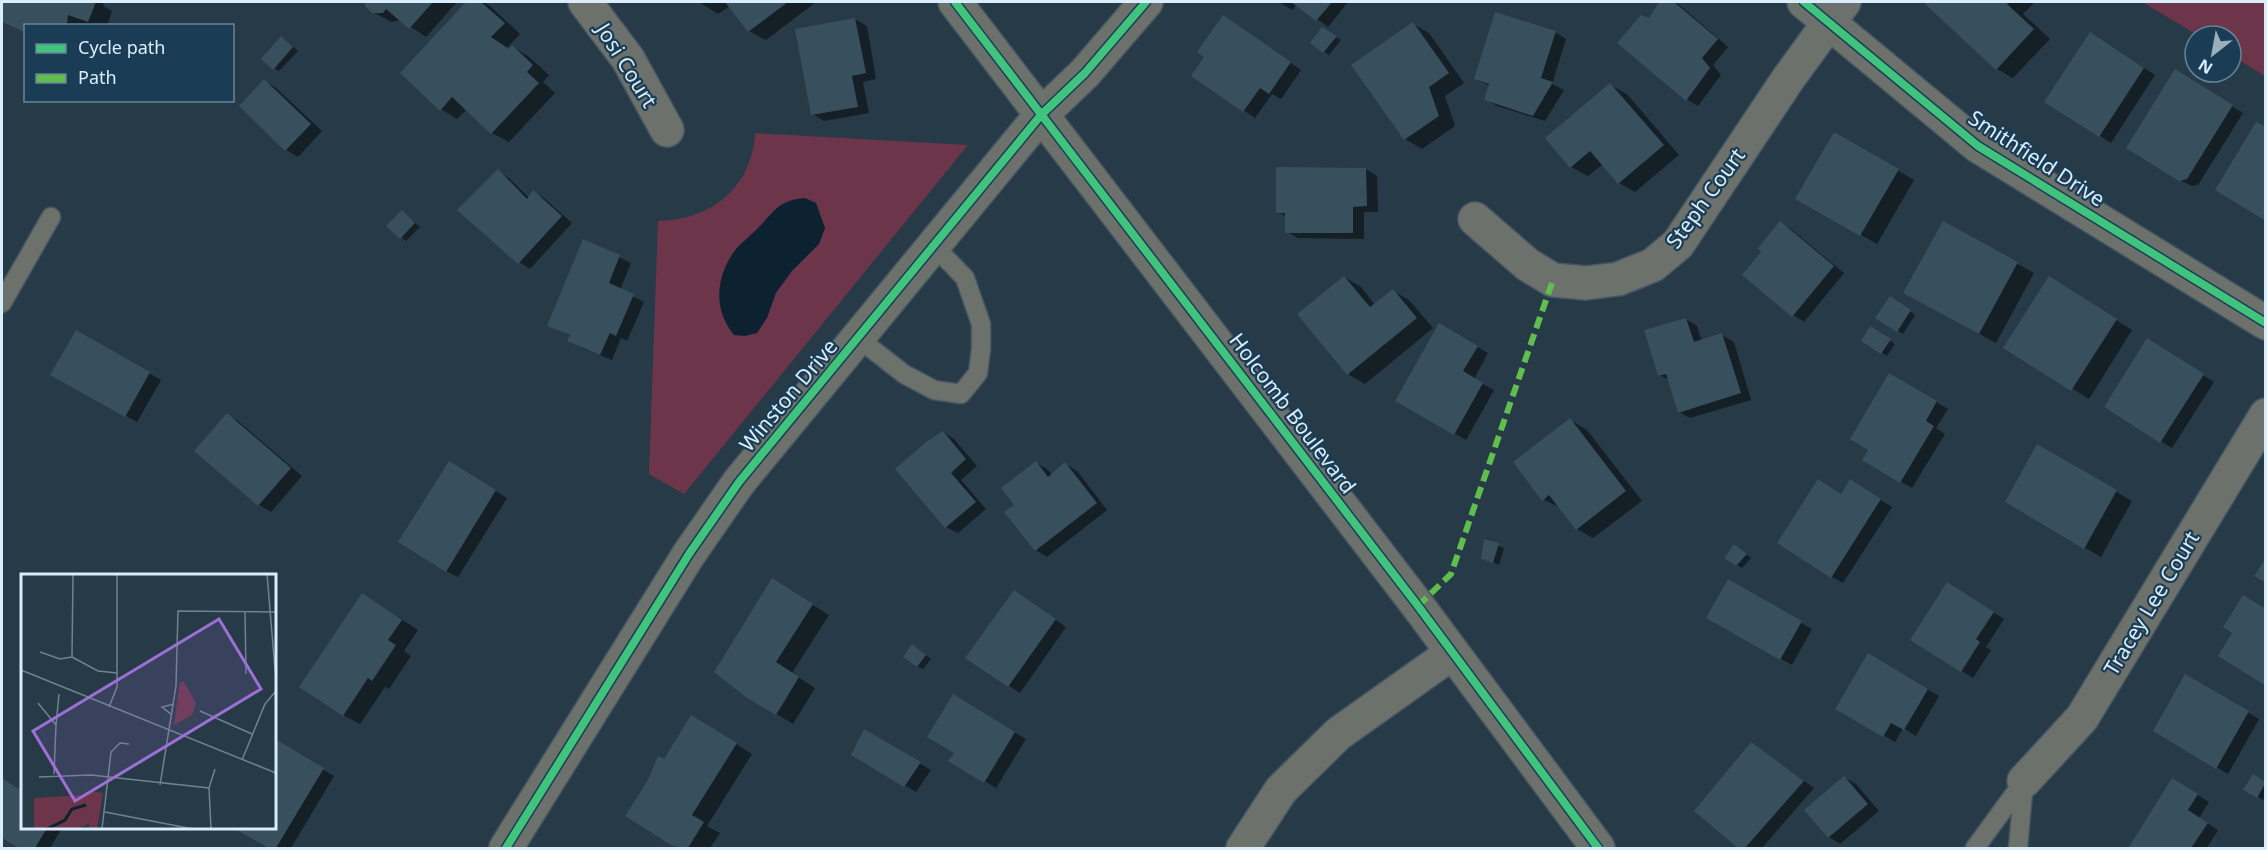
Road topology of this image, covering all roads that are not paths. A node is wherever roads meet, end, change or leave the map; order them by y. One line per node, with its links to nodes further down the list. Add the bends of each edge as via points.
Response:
1 (585, 2): 6 (street, Josi Court, via 628,59)
2 (955, 2): 5 (street, Holcomb Boulevard)
3 (1146, 2): 5 (street, Winston Drive, via 1085,73)
4 (1825, 8): 8 (street, Steph Court, via 1678,244 1653,265 1618,279 1586,283 1553,280 1528,265); 11 (street, Smithfield Drive, via 1978,146)
5 (1041, 115): 9 (street, Winston Drive); 14 (street, Holcomb Boulevard)
6 (666, 130)
7 (51, 217): 10 (lane)
8 (1475, 219)
9 (934, 246): 12 (street, Winston Drive); 12 (lane, via 965,278 981,324 978,373 961,394 934,390 904,374)
10 (2, 303)
11 (2265, 323)
12 (858, 338): 16 (street, Winston Drive, via 739,482 689,554)
13 (2265, 415): 15 (street, Tracey Lee Court, via 2082,718)
14 (1452, 652): 17 (street, via 1338,734 1281,790); 18 (street, Holcomb Boulevard)
15 (2024, 781): 19 (lane); 20 (lane)
16 (506, 849)
17 (1243, 849)
18 (1598, 849)
19 (1975, 849)
20 (2018, 849)

